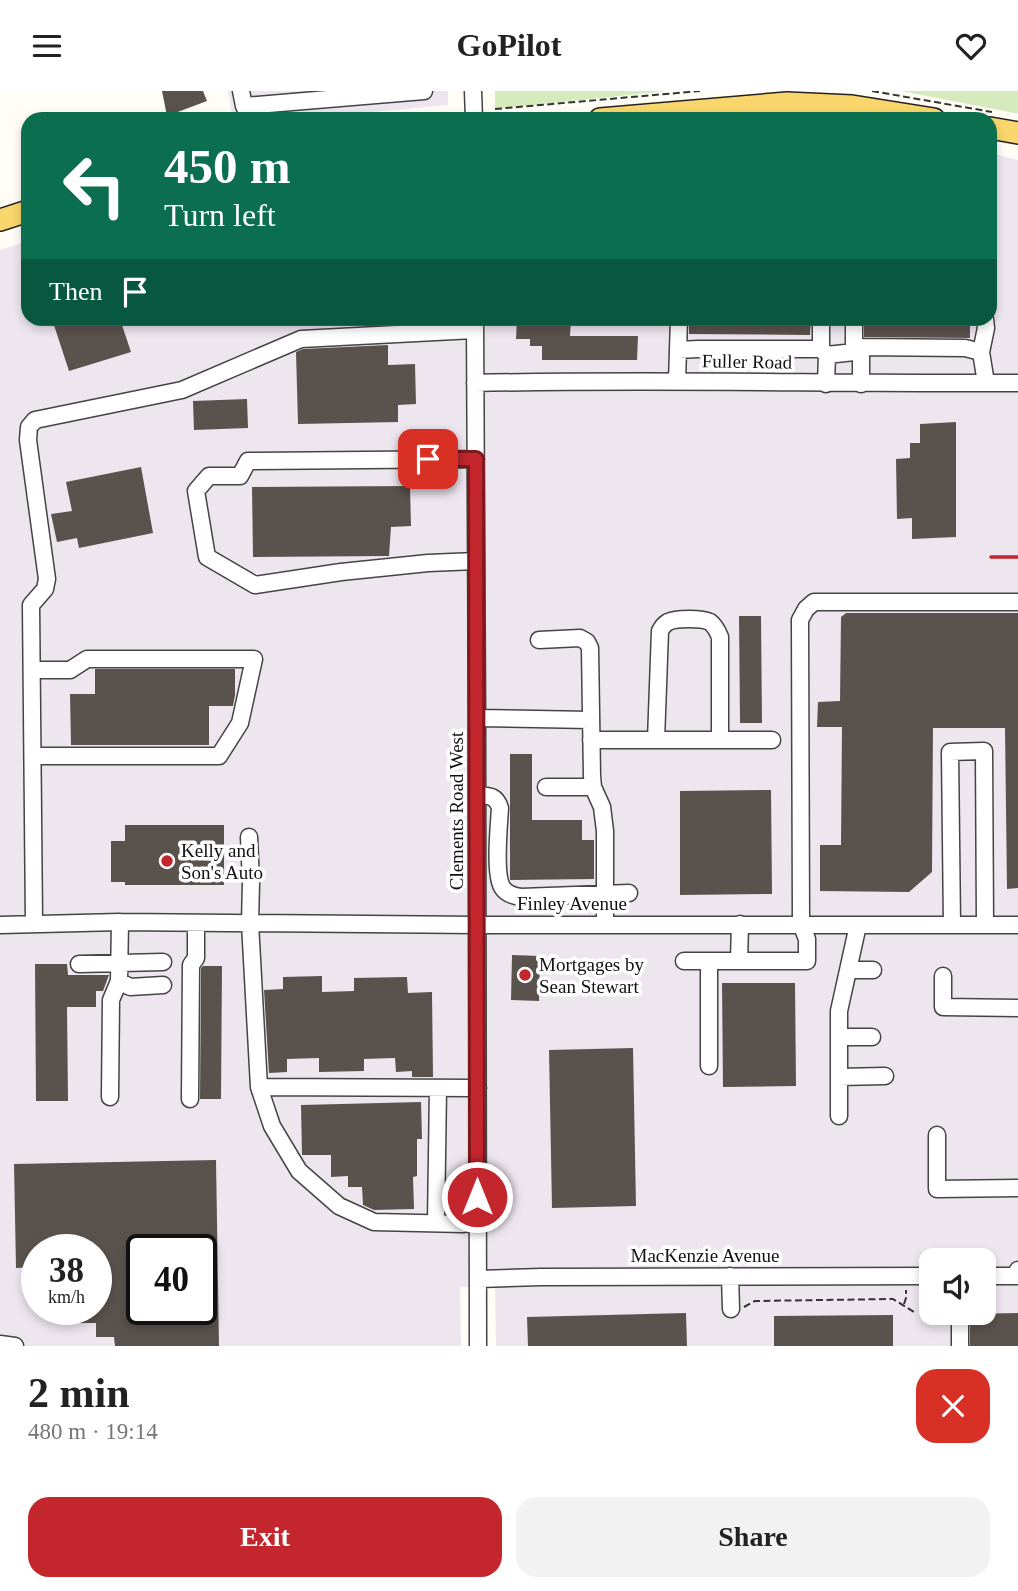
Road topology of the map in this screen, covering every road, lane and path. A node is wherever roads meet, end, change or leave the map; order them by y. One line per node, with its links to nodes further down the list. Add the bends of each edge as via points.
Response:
1 (424, 91): 5 (street)
2 (473, 91): 7 (street)
3 (700, 91): 6 (path)
4 (872, 91): 10 (path)
5 (245, 105)
6 (495, 109)
7 (474, 112)
8 (702, 112): 9 (main road, via 824,103)
9 (852, 112)
10 (942, 112)
11 (997, 128): 12 (main road)
12 (1018, 133)
13 (21, 213): 14 (main road)
14 (0, 220)
15 (452, 326): 35 (street, via 301,339 182,390 36,419 29,427 28,440 47,579 45,589 31,605)
16 (475, 326): 26 (street, Clements Road West)
17 (679, 326): 22 (street)
18 (822, 326): 23 (street)
19 (855, 326): 21 (street)
20 (986, 326): 24 (street)
21 (858, 350): 23 (street); 24 (street, via 965,348); 30 (street)
22 (678, 351): 23 (street); 25 (street)
23 (824, 352): 29 (street)
24 (981, 352): 27 (street)
25 (677, 381): 26 (street, Fuller Road); 29 (street, Fuller Road)
26 (475, 383): 31 (street, Clements Road West)
27 (986, 383): 28 (street, Fuller Road); 30 (street, Fuller Road)
28 (1018, 383)
29 (827, 384): 30 (street, Fuller Road)
30 (861, 384)
31 (476, 459): 32 (street, Clements Road West); 32 (street, via 248,461 240,476 209,477 195,491 207,557 255,585 353,570)
32 (476, 561): 36 (street, Clements Road West)
33 (1018, 602): 55 (street, via 814,602 806,609 800,620)
34 (539, 640): 37 (street, via 580,638 587,642)
35 (32, 670): 42 (street); 42 (street, via 70,670 87,659 254,659 240,723 219,756)
36 (477, 718): 37 (street); 45 (street, Clements Road West)
37 (590, 720): 38 (street)
38 (591, 740): 39 (street); 43 (street)
39 (656, 740): 40 (street); 40 (street, via 660,631 680,619 710,622 720,637)
40 (720, 740): 41 (street)
41 (772, 740)
42 (33, 756): 50 (street)
43 (593, 786): 44 (street); 48 (street, via 605,831)
44 (546, 787)
45 (477, 795): 48 (street, via 496,799 500,808 498,866 507,892 521,897); 57 (street, Clements Road West)
46 (248, 837): 52 (street)
47 (629, 893): 48 (street)
48 (605, 894): 53 (street)
49 (120, 922): 50 (street, Finley Avenue); 51 (street, Finley Avenue); 67 (street)
50 (34, 923): 56 (street, Finley Avenue)
51 (196, 923): 52 (street, Finley Avenue); 83 (street, via 196,958 191,965)
52 (250, 923): 57 (street, Finley Avenue); 79 (street)
53 (605, 924): 54 (street, Finley Avenue); 57 (street, Finley Avenue)
54 (740, 924): 55 (street, Finley Avenue); 64 (street)
55 (801, 924): 58 (street, Finley Avenue); 64 (street, via 807,939 807,961)
56 (0, 925)
57 (478, 925): 81 (street, Clements Road West)
58 (858, 925): 59 (street, Finley Avenue); 68 (street)
59 (951, 925): 60 (street, Finley Avenue); 60 (street, via 950,752 984,751)
60 (985, 925): 61 (street, Finley Avenue)
61 (1018, 925)
62 (684, 961): 63 (street)
63 (709, 961): 64 (street); 76 (street)
64 (739, 961)
65 (163, 962): 67 (street)
66 (79, 964): 67 (street)
67 (120, 964): 71 (street)
68 (848, 970): 69 (street); 74 (street, via 839,1010)
69 (873, 970)
70 (943, 976): 73 (street, via 943,1007)
71 (119, 981): 72 (street, via 130,987); 82 (street, via 111,1000)
72 (163, 985)
73 (1018, 1008)
74 (839, 1037): 75 (street); 78 (street)
75 (872, 1037)
76 (709, 1066)
77 (885, 1076): 78 (street)
78 (839, 1077): 84 (street)
79 (259, 1087): 80 (street); 88 (street, via 272,1126 299,1171 339,1206 374,1222)
80 (438, 1088): 81 (street); 88 (street)
81 (478, 1088): 87 (street, Clements Road West)
82 (110, 1097)
83 (190, 1099)
84 (839, 1116)
85 (937, 1135): 86 (street, via 937,1189)
86 (1018, 1188)
87 (477, 1221): 88 (street); 94 (street, Clements Road West)
88 (436, 1223)
89 (1018, 1270): 93 (street)
90 (730, 1276): 91 (street, MacKenzie Avenue); 94 (street, MacKenzie Avenue); 97 (street)
91 (919, 1276)
92 (996, 1276): 93 (street)
93 (1018, 1276)
94 (479, 1279): 102 (street, Clements Road West)
95 (906, 1290): 96 (path)
96 (903, 1305): 97 (path, via 892,1299 755,1301); 98 (path)
97 (736, 1309)
98 (914, 1312)
99 (960, 1325): 103 (street)
100 (0, 1344): 101 (street)
101 (15, 1346)
102 (478, 1346)
103 (960, 1346)

